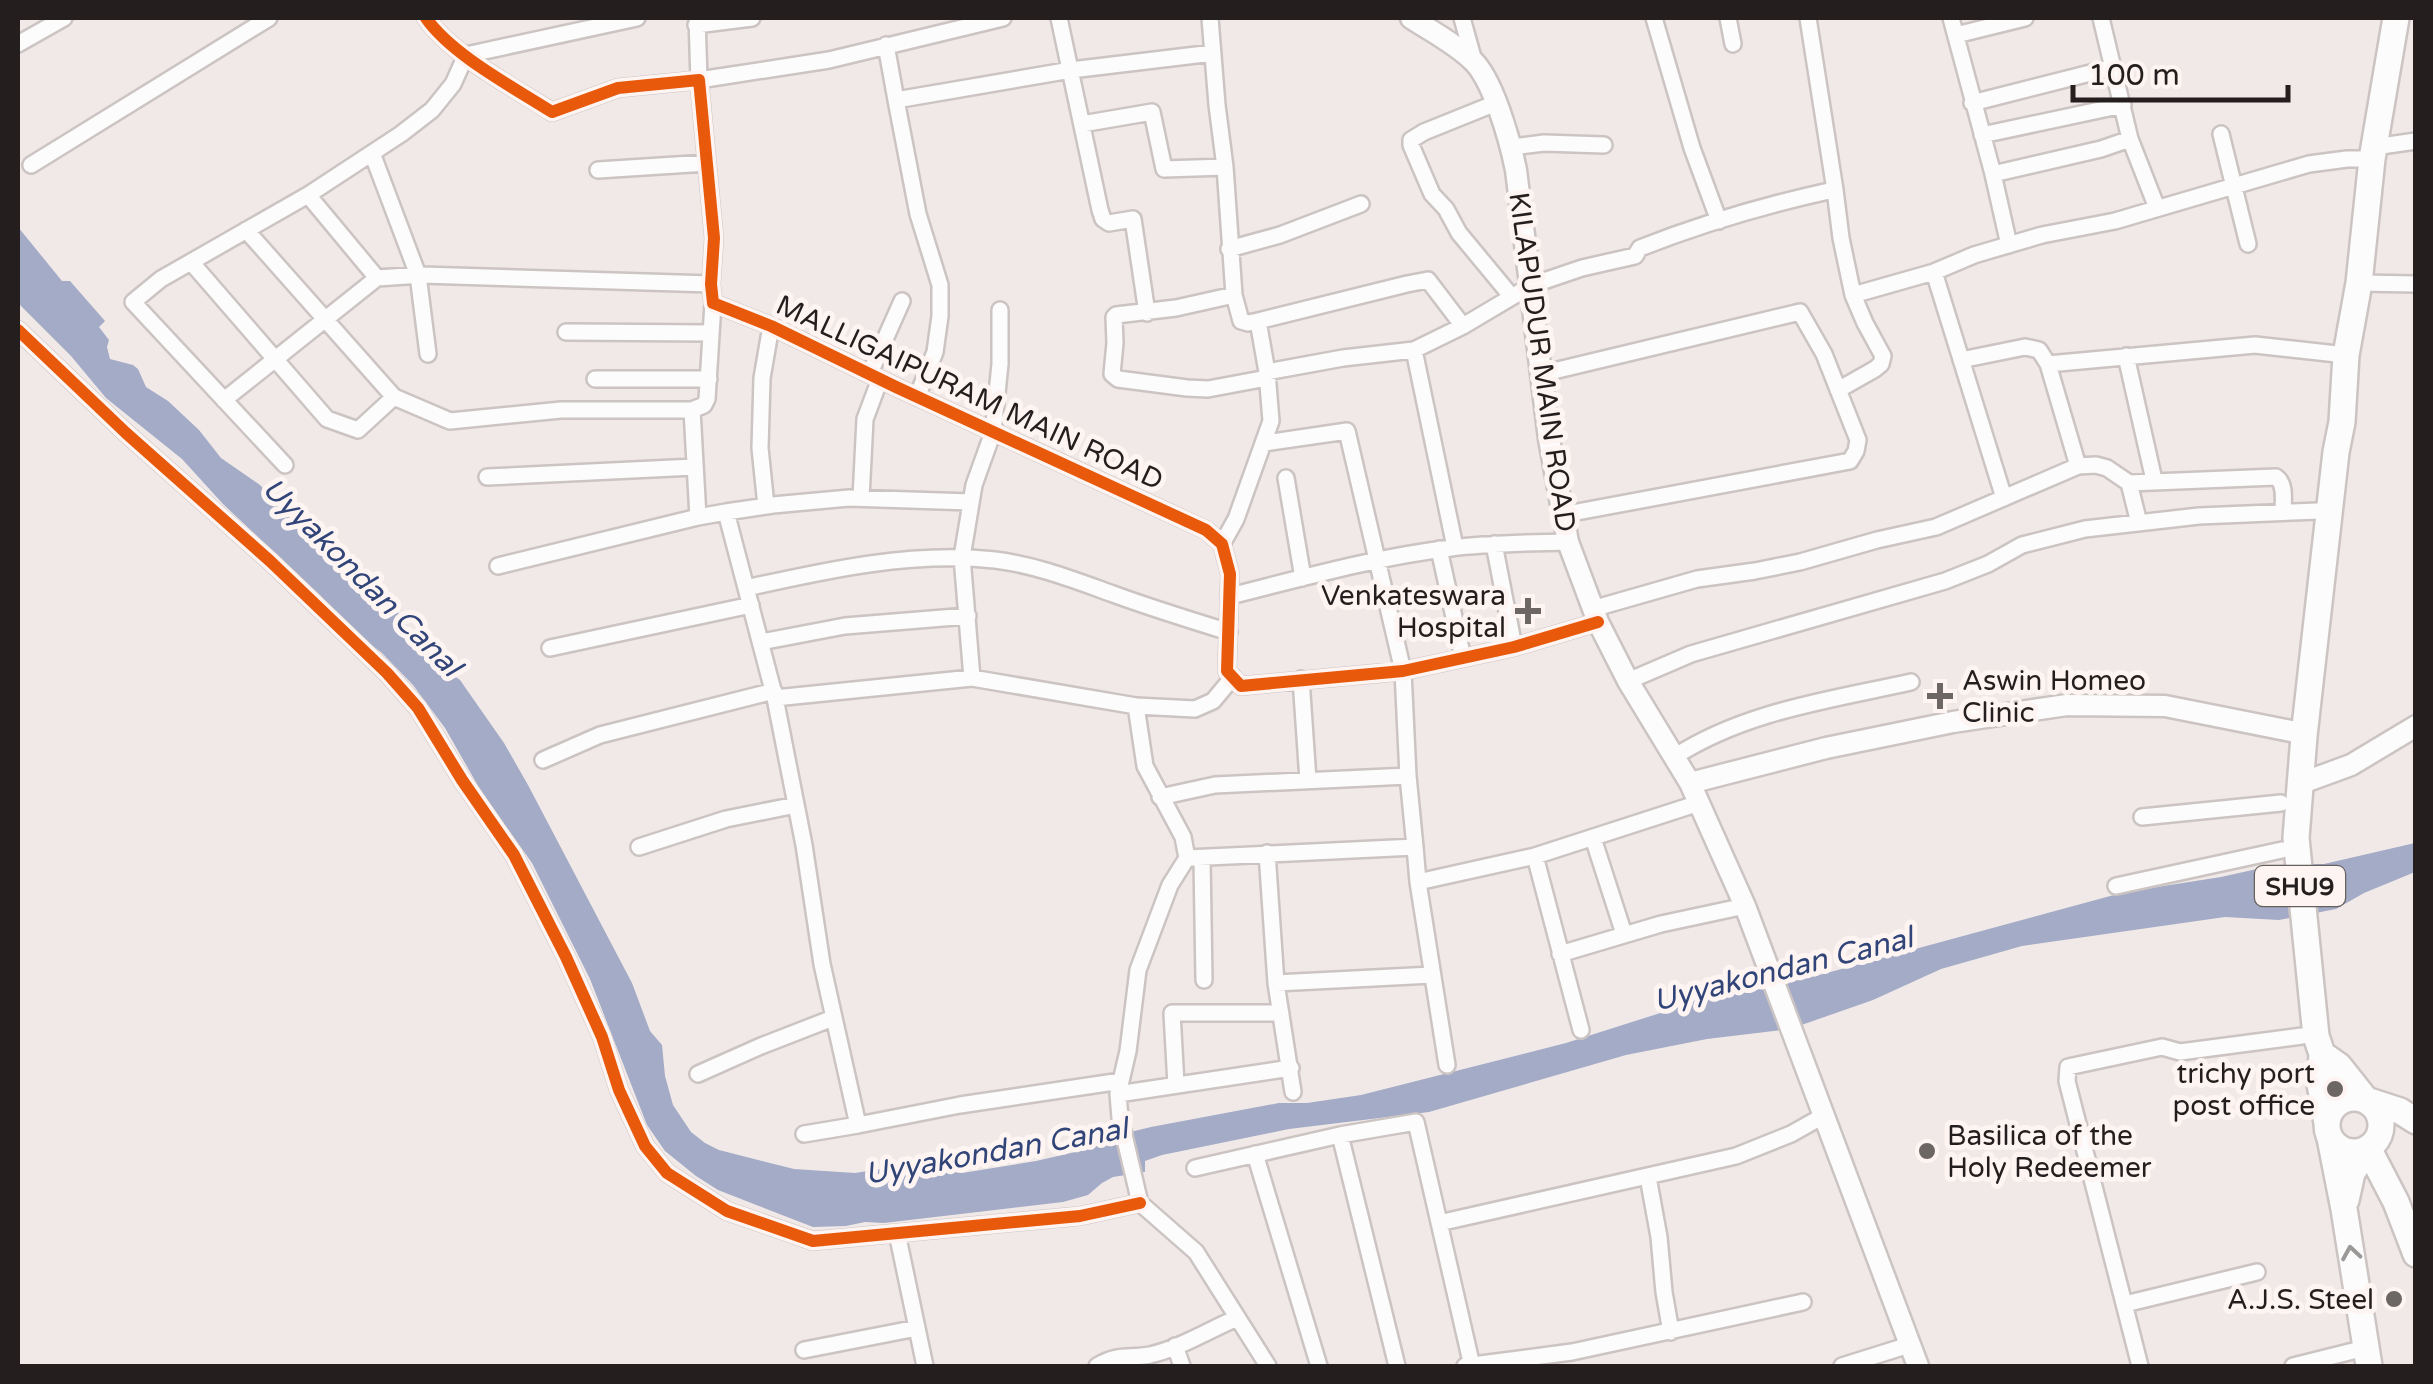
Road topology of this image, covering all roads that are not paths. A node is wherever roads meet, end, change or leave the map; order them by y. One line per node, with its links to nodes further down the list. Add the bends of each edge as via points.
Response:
1 (25, 18): 20 (street)
2 (64, 18): 20 (street)
3 (269, 18): 45 (street)
4 (426, 18): 26 (street)
5 (637, 18): 26 (street)
6 (752, 18): 19 (street)
7 (1003, 18): 24 (street)
8 (1059, 18): 29 (street)
9 (1210, 18): 25 (street)
10 (1411, 18): 27 (street, KILAPUDUR MAIN ROAD)
11 (1462, 18): 27 (street)
12 (1654, 18): 54 (street)
13 (1728, 18): 23 (street)
14 (1808, 18): 50 (street)
15 (1951, 18): 21 (street)
16 (2026, 18): 21 (street)
17 (2101, 18): 28 (street)
18 (2396, 18): 43 (main road, SHU9)
19 (696, 21): 30 (street)
20 (34, 34): 22 (street)
21 (1956, 35): 33 (street)
22 (18, 44)
23 (1733, 44)
24 (886, 45): 30 (street); 31 (street)
25 (1213, 54): 29 (street); 46 (street)
26 (466, 56): 30 (street, via 552,112 618,88); 42 (street, via 432,110)
27 (1474, 60): 32 (street, KILAPUDUR MAIN ROAD)
28 (2114, 67): 33 (street); 34 (street)
29 (1071, 70): 31 (street); 35 (street)
30 (699, 80): 44 (street)
31 (896, 100): 95 (street, via 940,285 935,352)
32 (1496, 103): 41 (street, KILAPUDUR MAIN ROAD); 69 (street, via 1424,132 1411,145 1432,194)
33 (1972, 103): 37 (street)
34 (2124, 105): 37 (street); 38 (street)
35 (1082, 124): 46 (street, via 1152,112 1164,169); 73 (street, via 1104,219 1133,219)
36 (2221, 134): 49 (street)
37 (1982, 135): 48 (street)
38 (2130, 139): 48 (street); 53 (street)
39 (2416, 142): 43 (street)
40 (1604, 145): 41 (street)
41 (1512, 147): 66 (street, KILAPUDUR MAIN ROAD)
42 (372, 153): 51 (street); 61 (street)
43 (2373, 153): 49 (street); 63 (main road, SHU9)
44 (707, 163): 47 (street); 64 (street)
45 (32, 165)
46 (1225, 167): 58 (street)
47 (598, 170)
48 (1993, 174): 57 (street)
49 (2233, 186): 53 (street); 56 (street)
50 (1835, 190): 54 (street); 68 (street)
51 (308, 196): 55 (street); 62 (street)
52 (1361, 204): 58 (street)
53 (2156, 208): 57 (street)
54 (1719, 221): 66 (street, via 1640,248 1636,256)
55 (246, 230): 59 (street); 74 (street)
56 (2248, 244)
57 (2009, 245): 60 (street)
58 (1229, 249): 67 (street)
59 (191, 262): 85 (street); 96 (street, via 133,302)
60 (1934, 272): 68 (street); 86 (street)
61 (418, 275): 62 (street); 64 (street); 82 (street)
62 (377, 278): 74 (street)
63 (2359, 283): 65 (street); 84 (main road, SHU9)
64 (711, 284): 71 (street)
65 (2416, 284)
66 (1532, 285): 69 (street); 88 (street, KILAPUDUR MAIN ROAD)
67 (1234, 295): 73 (street); 75 (street, via 1242,321)
68 (1853, 295): 93 (street, via 1883,356 1875,369)
69 (1512, 297): 77 (street)
70 (902, 301): 90 (street)
71 (713, 303): 76 (street, MALLIGAIPURAM MAIN ROAD); 80 (street)
72 (1000, 310): 98 (street)
73 (1147, 312): 89 (street, via 1114,317 1114,378 1197,388)
74 (325, 317): 85 (street); 94 (street)
75 (1258, 321): 77 (street, via 1428,280); 89 (street)
76 (771, 326): 90 (street, MALLIGAIPURAM MAIN ROAD); 110 (street, via 760,448)
77 (1463, 326): 81 (street)
78 (18, 330): 196 (street, via 270,561 418,708 514,854 566,957 645,1146 667,1173 727,1210 813,1241)
79 (566, 332): 80 (street)
80 (711, 333): 92 (street)
81 (1414, 350): 89 (street); 120 (street)
82 (428, 354)
83 (2126, 356): 84 (street, via 2256,345); 87 (street); 105 (street)
84 (2346, 356): 150 (main road, SHU9)
85 (274, 359): 94 (street, via 327,419 358,430); 96 (street)
86 (1960, 360): 87 (street, via 2025,347 2039,350); 108 (street)
87 (2048, 364): 101 (street)
88 (1541, 374): 93 (street, via 1800,312); 114 (street, KILAPUDUR MAIN ROAD)
89 (1267, 375): 99 (street, via 1271,420)
90 (875, 376): 95 (street, MALLIGAIPURAM MAIN ROAD); 107 (street, via 865,419)
91 (596, 379): 92 (street)
92 (708, 379): 97 (street, via 704,405)
93 (1838, 390): 114 (street, via 1858,440 1850,460)
94 (394, 397): 97 (street, via 450,421 562,410)
95 (918, 397): 98 (street, MALLIGAIPURAM MAIN ROAD)
96 (224, 400): 100 (street)
97 (692, 410): 102 (street)
98 (993, 432): 109 (street); 118 (street, MALLIGAIPURAM MAIN ROAD, via 1206,530)
99 (1265, 443): 118 (street); 122 (street, via 1347,431)
100 (285, 465)
101 (2078, 466): 106 (street, via 2096,464); 108 (street)
102 (694, 467): 103 (street); 115 (street)
103 (487, 477)
104 (1286, 478): 124 (street)
105 (2154, 480): 106 (street); 112 (street, via 2276,477)
106 (2129, 482): 116 (street)
107 (862, 498): 109 (street); 110 (street)
108 (2004, 498): 128 (street, via 1936,527 1785,565 1697,578)
109 (972, 502): 121 (street)
110 (766, 506): 111 (street)
111 (726, 512): 115 (street); 125 (street)
112 (2283, 512): 113 (street); 116 (street)
113 (2318, 512)
114 (1561, 516): 117 (street, KILAPUDUR MAIN ROAD)
115 (698, 518): 123 (street)
116 (2139, 523): 139 (street, via 2022,545 1945,580 1691,654)
117 (1568, 542): 119 (street); 128 (street, KILAPUDUR MAIN ROAD)
118 (1222, 544): 126 (street)
119 (1494, 544): 120 (street); 132 (street)
120 (1447, 548): 122 (street); 134 (street)
121 (962, 558): 125 (street, via 845,568); 129 (street); 130 (street, via 1044,570)
122 (1378, 561): 124 (street); 135 (street)
123 (498, 566)
124 (1303, 578): 126 (street)
125 (746, 588): 127 (street)
126 (1230, 596): 130 (street)
127 (750, 605): 131 (street); 133 (street)
128 (1595, 615): 132 (street); 139 (street, KILAPUDUR MAIN ROAD)
129 (968, 616): 131 (street, via 845,626); 137 (street)
130 (1228, 632): 136 (street)
131 (760, 642): 141 (street)
132 (1514, 647): 134 (street)
133 (550, 648)
134 (1463, 658): 135 (street)
135 (1403, 671): 138 (street); 147 (street)
136 (1233, 677): 138 (street, via 1240,686); 142 (street, via 1213,701 1194,709)
137 (972, 678): 141 (street); 142 (street)
138 (1301, 679): 148 (street)
139 (1628, 681): 145 (street, KILAPUDUR MAIN ROAD)
140 (1911, 682): 145 (street, via 1740,724)
141 (774, 694): 146 (street, via 600,736); 154 (street)
142 (1136, 706): 151 (street, via 1145,766)
143 (2416, 726): 150 (street, via 2352,764)
144 (2296, 732): 149 (street, via 2165,706 2067,705 1808,752)
145 (1674, 758): 149 (street, KILAPUDUR MAIN ROAD)
146 (543, 760)
147 (1408, 776): 148 (street); 158 (street)
148 (1308, 780): 151 (street)
149 (1690, 783): 152 (street, KILAPUDUR MAIN ROAD)
150 (2300, 784): 174 (main road, SHU9, via 2296,838)
151 (1160, 797): 162 (street)
152 (1699, 803): 156 (street); 165 (street, KILAPUDUR MAIN ROAD)
153 (2281, 804): 155 (street)
154 (796, 805): 157 (street); 172 (street)
155 (2142, 817)
156 (1592, 838): 161 (street); 166 (street)
157 (639, 847)
158 (1415, 847): 160 (street); 163 (street)
159 (2282, 850): 164 (street)
160 (1267, 853): 162 (street); 170 (street)
161 (1535, 856): 163 (street); 167 (street)
162 (1194, 858): 169 (street); 179 (street, via 1170,886 1138,970)
163 (1418, 882): 168 (street)
164 (2116, 886)
165 (1745, 906): 166 (street); 182 (street, KILAPUDUR MAIN ROAD)
166 (1624, 934): 167 (street)
167 (1560, 954): 173 (street)
168 (1432, 975): 170 (street); 175 (street)
169 (1204, 980)
170 (1276, 983): 171 (street)
171 (1281, 1013): 176 (street); 178 (street, via 1172,1013)
172 (833, 1018): 177 (street); 184 (street)
173 (1581, 1030)
174 (2313, 1042): 181 (main road); 186 (main road, SHU9); 200 (street, via 2180,1052 2162,1047 2068,1067)
175 (1447, 1064)
176 (1290, 1068): 178 (street); 180 (street)
177 (698, 1074)
178 (1176, 1085): 179 (street)
179 (1120, 1088): 184 (street, via 997,1099); 193 (street)
180 (1293, 1092)
181 (2366, 1100): 183 (main road); 186 (main road, via 2340,1101); 189 (main road, via 2381,1120)
182 (1823, 1116): 192 (street, via 1736,1156); 204 (street, KILAPUDUR MAIN ROAD)
183 (2416, 1121)
184 (858, 1125): 187 (street)
185 (2416, 1129): 189 (main road)
186 (2328, 1131): 189 (main road, via 2351,1152); 194 (main road)
187 (804, 1134)
188 (1340, 1136): 190 (street); 195 (street, via 1416,1122); 213 (street)
189 (2373, 1142): 194 (main road, via 2352,1173); 197 (main road)
190 (1255, 1154): 191 (street); 212 (street)
191 (1195, 1168)
192 (1648, 1177): 195 (street); 203 (street)
193 (1140, 1203): 196 (street, via 1080,1216); 201 (street, via 1196,1252)
194 (2344, 1210): 207 (main road, one-way to 194)
195 (1439, 1223): 214 (street)
196 (897, 1233): 202 (street)
197 (2416, 1254)
198 (2257, 1272): 200 (street)
199 (1804, 1302): 203 (street)
200 (2124, 1304): 217 (street)
201 (1238, 1318): 205 (street); 211 (street)
202 (917, 1328): 206 (street); 208 (street)
203 (1671, 1332): 214 (street)
204 (1909, 1344): 215 (street); 216 (street, KILAPUDUR MAIN ROAD)
205 (1174, 1346): 209 (street); 210 (street)
206 (804, 1350)
207 (2367, 1357): 218 (street)
208 (925, 1366)
209 (1097, 1366)
210 (1182, 1366)
211 (1268, 1366)
212 (1319, 1366)
213 (1397, 1366)
214 (1469, 1366)
215 (1842, 1366)
216 (1918, 1366)
217 (2140, 1366)
218 (2293, 1366)

